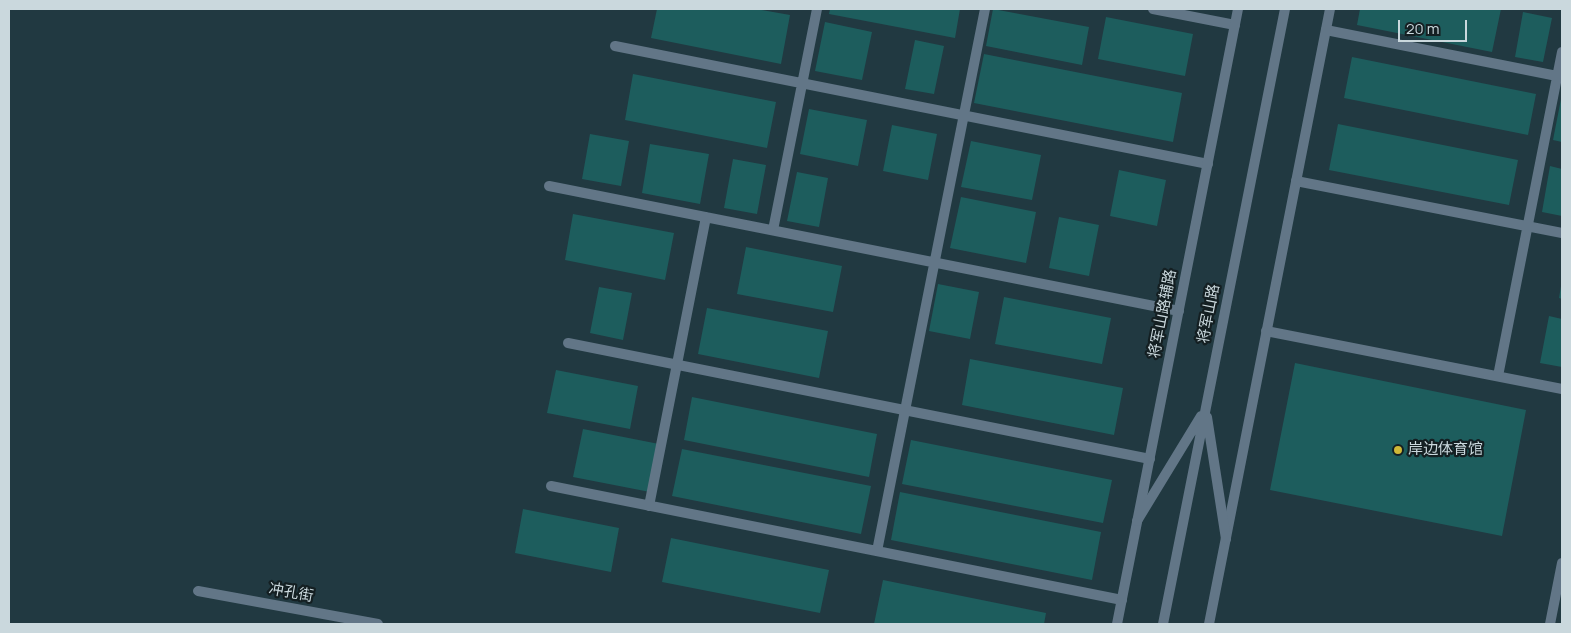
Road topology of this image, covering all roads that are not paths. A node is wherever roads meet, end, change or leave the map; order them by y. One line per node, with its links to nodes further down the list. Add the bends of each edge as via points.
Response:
1 (817, 9): 12 (street)
2 (985, 9): 13 (street)
3 (1153, 9): 7 (street)
4 (1238, 9): 7 (street, 将军山路辅路)
5 (1285, 9): 28 (street, 将军山路)
6 (1330, 9): 8 (street)
7 (1235, 25): 14 (street, 将军山路辅路)
8 (1326, 30): 11 (street); 15 (street)
9 (615, 46): 12 (street)
10 (1562, 52): 11 (street)
11 (1560, 76): 18 (street)
12 (802, 84): 13 (street); 19 (street)
13 (964, 116): 14 (street); 21 (street)
14 (1208, 164): 22 (street, 将军山路辅路)
15 (1296, 181): 18 (street); 23 (street)
16 (549, 186): 17 (street)
17 (706, 217): 19 (street); 25 (street)
18 (1528, 226): 20 (street); 26 (street)
19 (773, 230): 21 (street)
20 (1562, 233)
21 (935, 262): 22 (street); 29 (street)
22 (1179, 311): 30 (street, 将军山路辅路)
23 (1266, 330): 26 (street); 34 (street)
24 (568, 343): 25 (street)
25 (677, 365): 29 (street); 32 (street)
26 (1498, 376): 27 (street)
27 (1562, 389)
28 (1205, 408): 33 (street); 34 (street); 41 (street, 将军山路)
29 (906, 410): 30 (street); 35 (street)
30 (1150, 459): 33 (street, 将军山路辅路)
31 (551, 486): 32 (street)
32 (649, 506): 35 (street)
33 (1137, 521): 38 (street, 将军山路辅路)
34 (1226, 539): 42 (street)
35 (877, 551): 38 (street)
36 (1562, 563): 43 (street)
37 (198, 591): 39 (street, 冲孔街)
38 (1122, 600): 40 (street, 将军山路辅路)
39 (378, 624)
40 (1117, 624)
41 (1163, 624)
42 (1209, 624)
43 (1550, 624)

